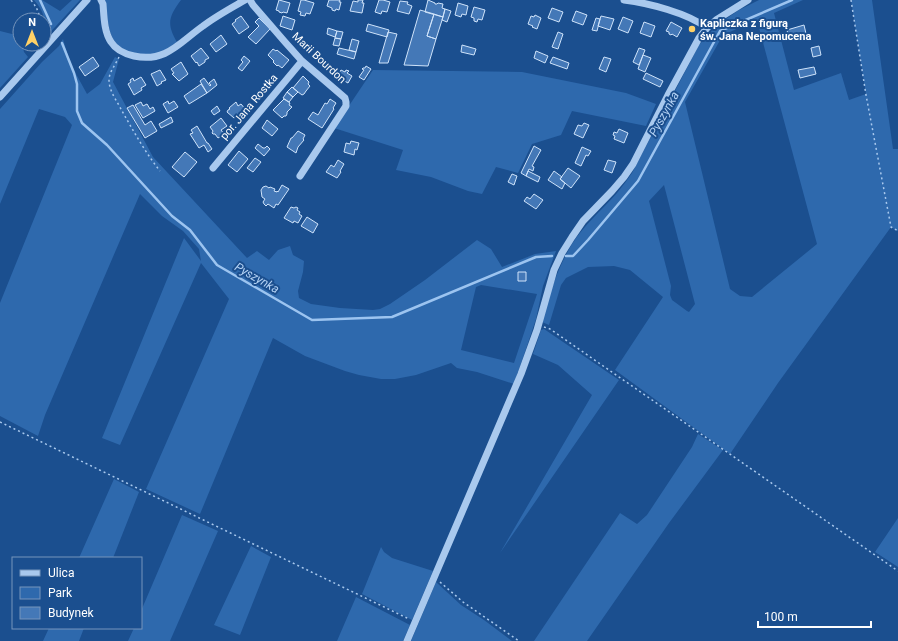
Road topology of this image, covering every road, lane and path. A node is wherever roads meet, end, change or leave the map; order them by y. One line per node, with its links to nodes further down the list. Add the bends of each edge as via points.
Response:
1 (31, 0): 9 (path)
2 (87, 0): 13 (street)
3 (101, 0): 12 (street, via 108,35 111,42)
4 (245, 0): 12 (street, via 157,57 141,58)
5 (250, 0): 14 (street, Marii Bourdon)
6 (624, 0): 10 (street, via 683,15)
7 (748, 0): 10 (street)
8 (852, 0): 19 (path, via 866,94 891,227)
9 (38, 12)
10 (707, 28): 20 (street, via 688,56 633,164 583,221 562,253 554,270)
11 (29, 52): 13 (path)
12 (122, 52): 17 (path, via 109,79 111,90 149,158)
13 (34, 59): 15 (street)
14 (302, 61): 16 (street, por. Jana Rostka); 18 (street, Marii Bourdon, via 345,98 346,106)
15 (0, 97)
16 (213, 168)
17 (160, 171)
18 (300, 176)
19 (898, 231)
20 (539, 324): 22 (path); 23 (street, via 521,374)
21 (0, 422): 24 (path)
22 (898, 571)
23 (434, 576): 24 (street); 26 (path, via 462,602)
24 (415, 622): 25 (street)
25 (407, 641)
26 (519, 641)

